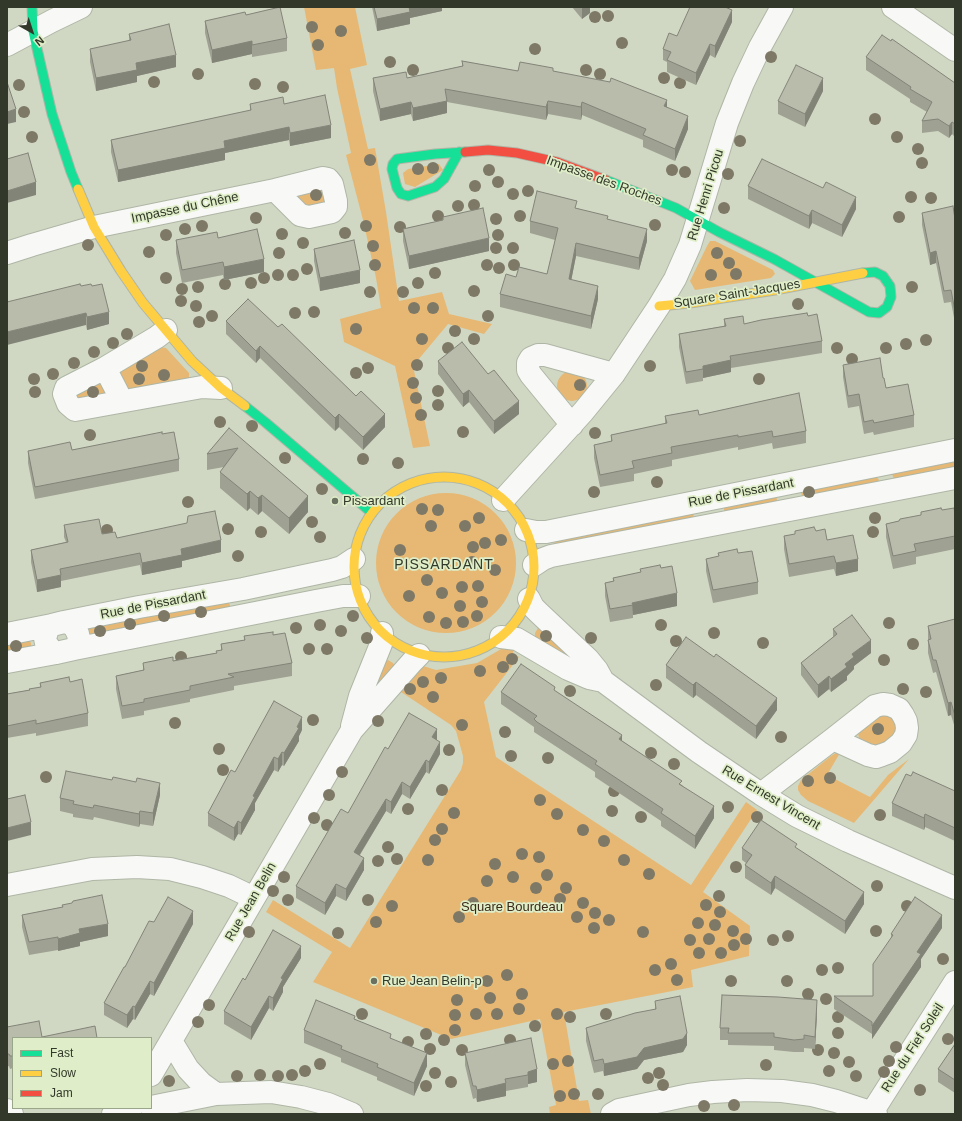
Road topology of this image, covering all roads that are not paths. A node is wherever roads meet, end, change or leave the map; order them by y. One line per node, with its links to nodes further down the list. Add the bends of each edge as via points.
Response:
1 (32, 7): 5 (street)
2 (81, 7): 5 (street)
3 (782, 7): 10 (street, Rue Henri Picou, via 743,83)
4 (893, 7): 7 (street)
5 (34, 31): 6 (street); 11 (street, via 52,114 71,172)
6 (7, 45)
7 (955, 50)
8 (459, 152): 8 (street, Impasse des Roches, via 397,159 392,169 397,188 401,194 408,196 435,187 444,179); 10 (street, Impasse des Roches, via 488,150 517,153 557,162 676,208)
9 (275, 190): 11 (street, Impasse du Chêne)
10 (698, 220): 13 (street, Square Saint-Jacques); 14 (street, Rue Henri Picou, via 678,272)
11 (94, 227): 12 (street, Impasse du Chêne); 15 (street, via 143,303)
12 (7, 253)
13 (816, 282): 13 (street, Square Saint-Jacques, via 869,312 879,313 887,307 891,297 890,286 883,276 875,272); 14 (street, Square Saint-Jacques)
14 (659, 306): 17 (street, Rue Henri Picou)
15 (166, 330): 16 (street); 18 (street, via 192,361)
16 (105, 368): 19 (street); 19 (street, via 66,388 64,394 68,404 75,410)
17 (614, 374): 20 (street, Rue Henri Picou); 20 (street, via 545,355 531,358 528,363 531,376)
18 (221, 388): 19 (street, via 202,387); 24 (street, via 265,422)
19 (122, 401)
20 (572, 425): 23 (street, Rue Henri Picou)
21 (955, 450): 25 (street, Rue de Pissardant, via 546,532)
22 (955, 478): 27 (street, Rue de Pissardant, via 551,556)
23 (503, 500): 24 (street, via 483,486 465,479 426,479 404,486 385,499); 25 (street, via 514,510)
24 (372, 514): 26 (street, via 362,530)
25 (526, 530): 27 (street, via 532,545)
26 (354, 559): 28 (street, Rue de Pissardant, via 332,570); 29 (street)
27 (534, 565): 30 (street)
28 (243, 589): 31 (street); 32 (street, Rue de Pissardant)
29 (359, 596): 31 (street, via 343,596); 33 (street, via 365,610)
30 (529, 599): 35 (street, via 520,616); 39 (street, Rue Ernest Vincent, via 533,607 588,659)
31 (248, 614): 36 (street)
32 (58, 624): 34 (street, Rue de Pissardant); 36 (street, via 71,624 78,634 77,646)
33 (382, 633): 37 (street, via 397,644); 40 (street, Rue Jean Belin, via 381,644 360,696)
34 (7, 634)
35 (501, 637): 37 (street, via 485,648 469,654 450,658); 39 (street, Rue Ernest Vincent, via 517,639 568,669)
36 (65, 651): 38 (street)
37 (420, 655): 40 (street, Rue Jean Belin)
38 (7, 662)
39 (603, 681): 42 (street, Rue Ernest Vincent)
40 (352, 730): 45 (street, Rue Jean Belin)
41 (833, 739): 42 (street)
42 (761, 794): 44 (street, Rue Ernest Vincent, via 797,816 844,839)
43 (7, 885): 45 (street, via 92,869 137,867 170,869 202,876)
44 (955, 888)
45 (254, 898): 47 (street, Rue Jean Belin)
46 (955, 982): 57 (street, Rue du Fief Soleil)
47 (171, 1041): 48 (street, Rue Jean Belin); 49 (street, via 188,1069)
48 (152, 1073)
49 (216, 1094): 51 (street); 54 (street, via 271,1092 328,1104)
50 (690, 1095): 55 (street, via 631,1107); 56 (street); 57 (street, via 747,1090 782,1091 836,1101)
51 (152, 1107)
52 (7, 1110): 53 (street)
53 (12, 1114)
54 (352, 1114)
55 (612, 1114)
56 (676, 1114)
57 (873, 1114)

